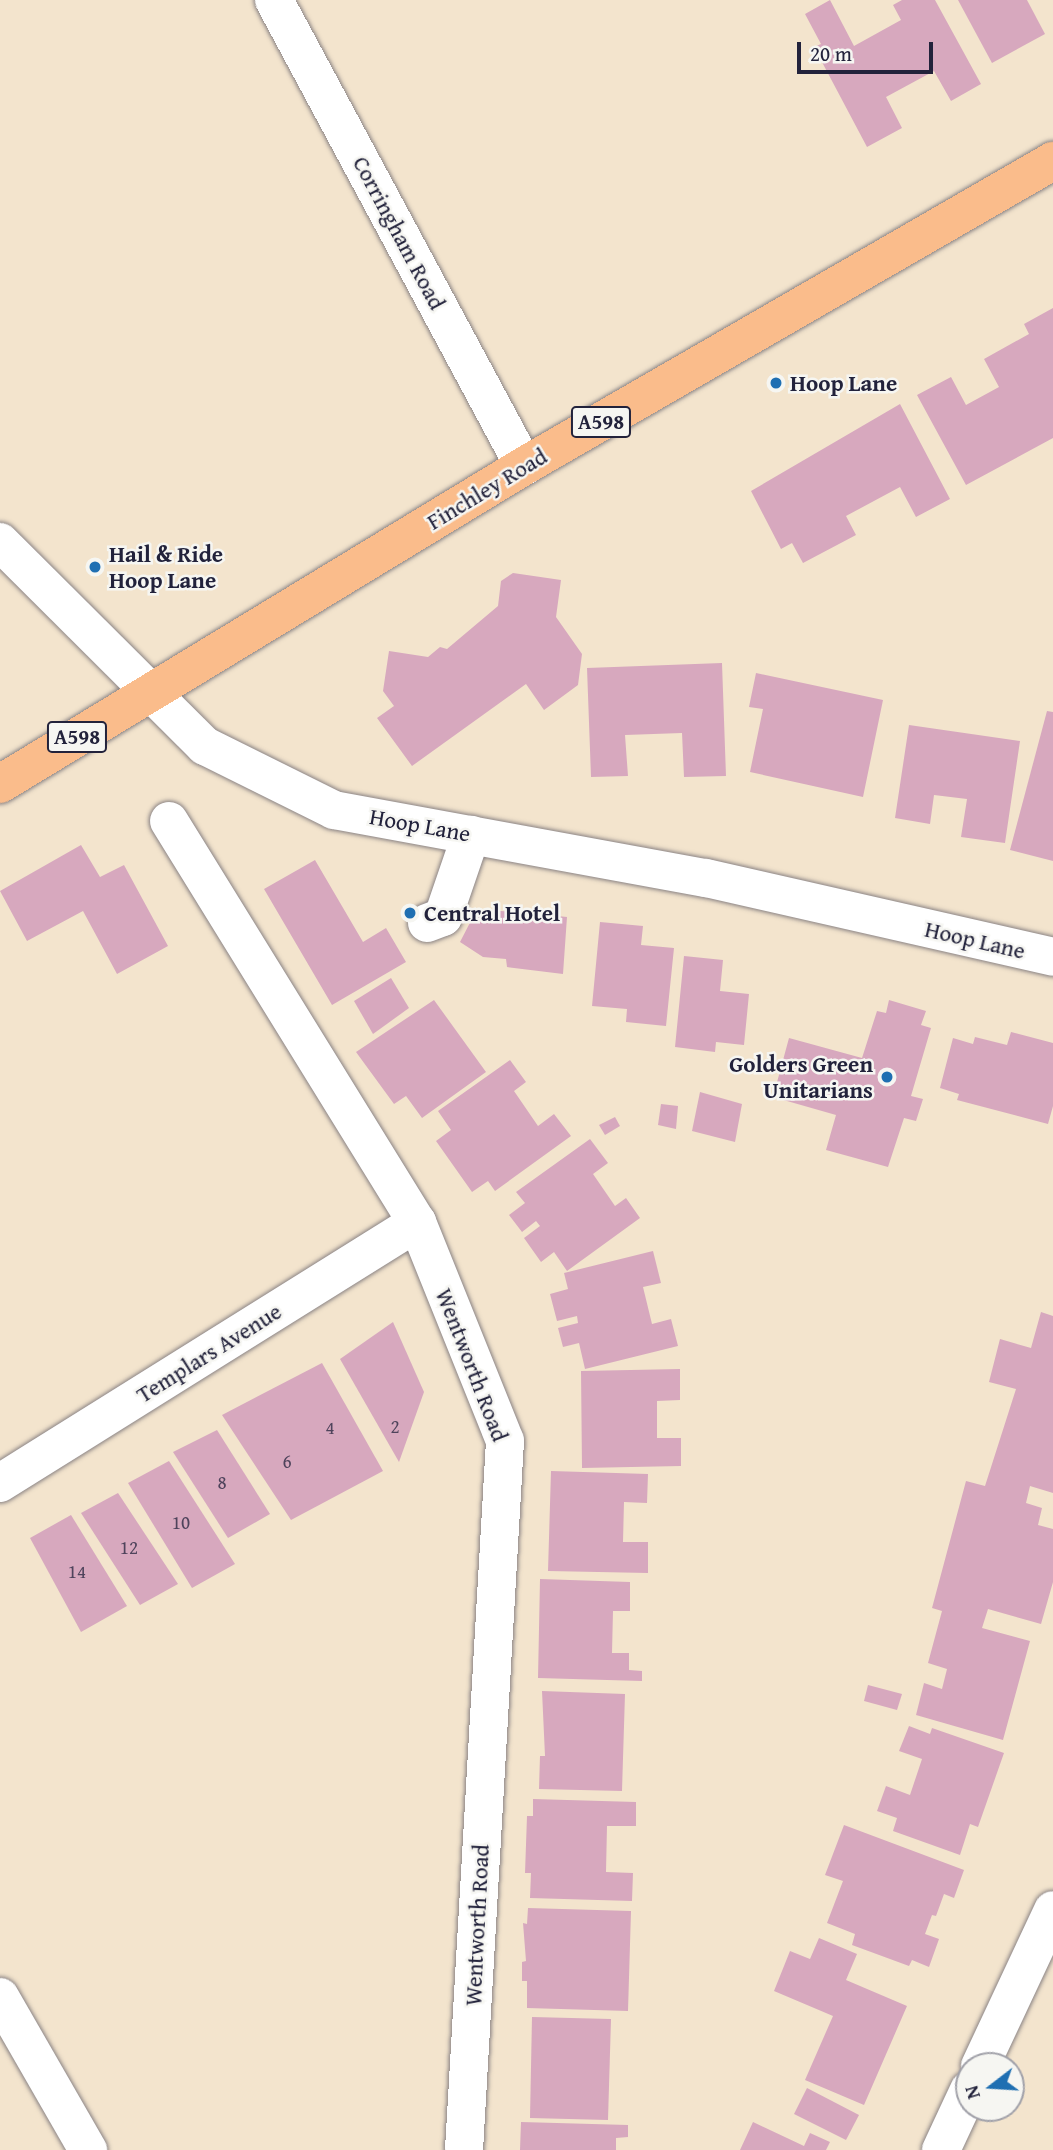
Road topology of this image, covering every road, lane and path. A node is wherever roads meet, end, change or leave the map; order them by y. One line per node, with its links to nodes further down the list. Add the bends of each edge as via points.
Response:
1 (274, 0): 3 (street, Corringham Road)
2 (1053, 161): 3 (main road, Finchley Road / A598)
3 (524, 466): 5 (main road, Finchley Road / A598)
4 (0, 542): 5 (street, Hoop Lane)
5 (153, 689): 6 (main road, Finchley Road / A598); 8 (street, Hoop Lane, via 205,746 334,810)
6 (0, 784)
7 (169, 821): 11 (street, Wentworth Road)
8 (471, 835): 9 (street, via 443,917); 10 (street, Hoop Lane, via 706,878)
9 (427, 923)
10 (1053, 957)
11 (417, 1222): 12 (street, Templars Avenue); 18 (street, Wentworth Road, via 505,1441)
12 (0, 1483)
13 (1053, 1910): 15 (street)
14 (0, 1997): 17 (street)
15 (987, 2052)
16 (955, 2120): 19 (street)
17 (88, 2150)
18 (464, 2150)
19 (941, 2150)

